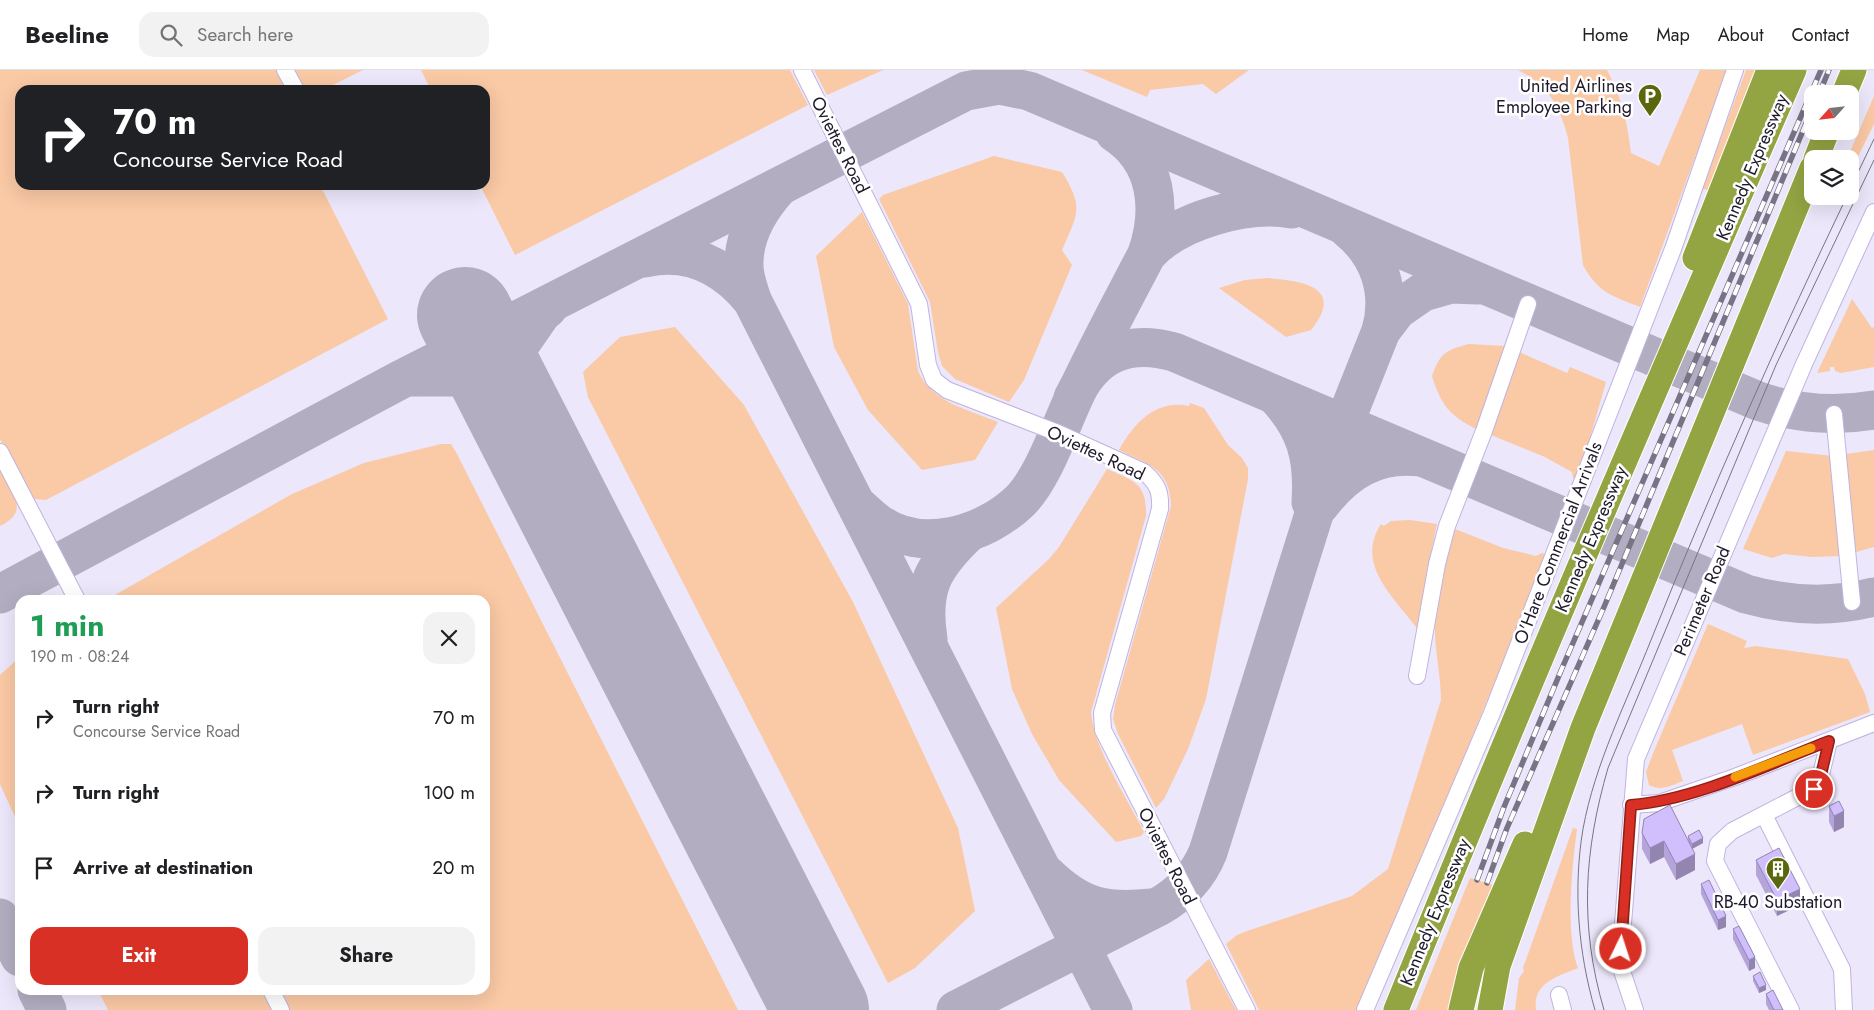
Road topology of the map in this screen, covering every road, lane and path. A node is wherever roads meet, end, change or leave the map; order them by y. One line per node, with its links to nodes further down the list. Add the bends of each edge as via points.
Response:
1 (286, 70): 7 (lane)
2 (802, 70): 25 (lane, Oviettes Road, via 919,304 928,365 934,380 947,390 1058,433 1144,472 1156,482 1160,509 1102,713 1103,730)
3 (1735, 70): 26 (lane, O'Hare Commercial Arrivals, via 1672,249 1492,713)
4 (1768, 70): 13 (highway, via 1714,206)
5 (1794, 70): 13 (highway, Kennedy Expressway)
6 (1854, 70): 8 (highway)
7 (294, 85)
8 (1848, 85)
9 (1804, 188): 19 (highway)
10 (1874, 212): 21 (lane, Perimeter Road, via 1804,364 1636,759)
11 (1528, 304): 17 (lane, via 1447,526 1436,564)
12 (1834, 414): 16 (lane)
13 (1631, 445): 27 (highway, Kennedy Expressway)
14 (0, 452): 15 (lane)
15 (74, 595)
16 (1852, 602)
17 (1417, 676)
18 (1874, 723): 20 (lane)
19 (1583, 728): 28 (highway, via 1516,864 1471,968); 29 (highway, via 1498,966)
20 (1829, 741): 21 (lane, via 1659,803); 22 (lane, via 1820,779 1814,789)
21 (1631, 805): 30 (lane, Perimeter Road, via 1621,949 1622,971)
22 (1764, 815): 31 (lane, via 1732,831 1718,844 1715,861); 32 (lane, via 1842,969)
23 (274, 995): 24 (lane)
24 (281, 1010)
25 (1247, 1010)
26 (1365, 1010)
27 (1396, 1010)
28 (1461, 1010)
29 (1490, 1010)
30 (1636, 1010)
31 (1791, 1010)
32 (1844, 1010)

